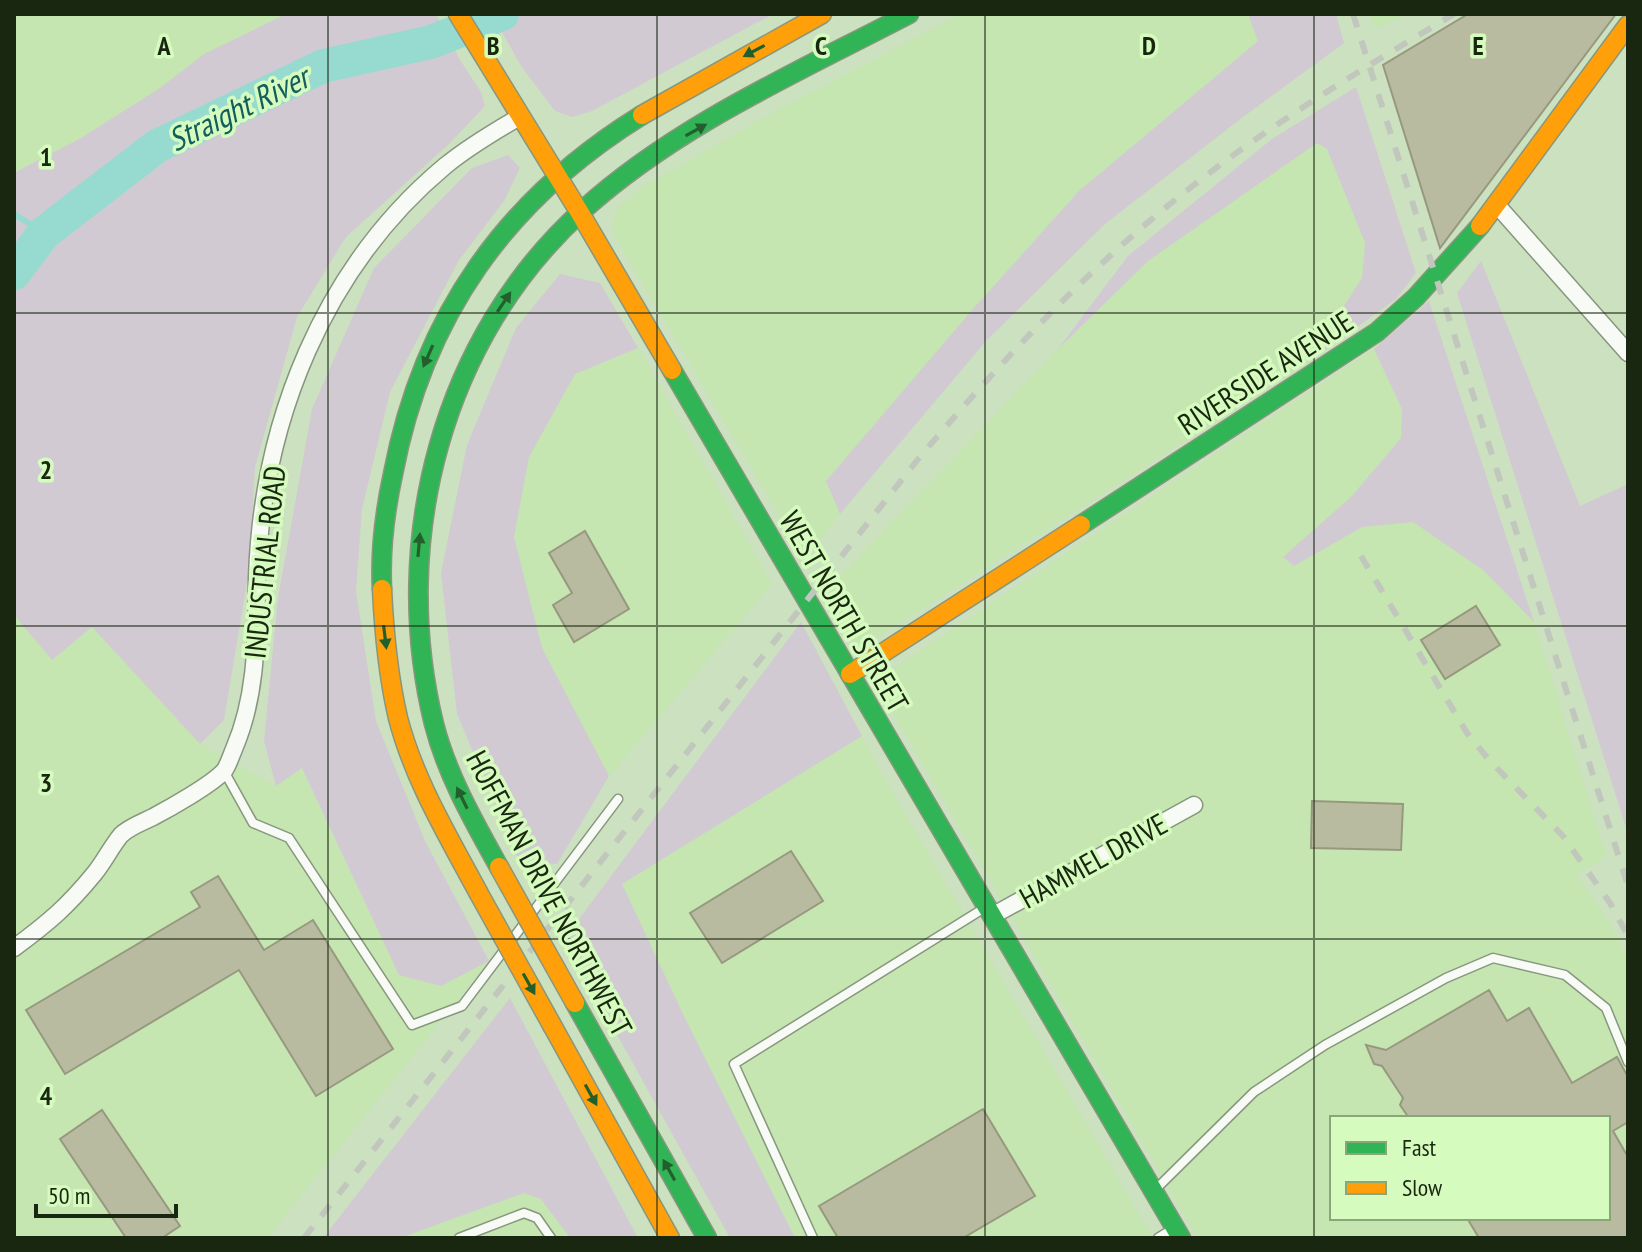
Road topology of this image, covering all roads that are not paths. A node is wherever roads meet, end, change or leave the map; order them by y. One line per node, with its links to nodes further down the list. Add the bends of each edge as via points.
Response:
1 (458, 14): 5 (main road, WEST NORTH STREET)
2 (822, 14): 6 (main road, HOFFMAN DRIVE NORTHWEST, one-way to 6, via 638,116)
3 (909, 14): 8 (main road, HOFFMAN DRIVE NORTHWEST, one-way to 3, via 685,136)
4 (1628, 25): 7 (main road, RIVERSIDE AVENUE)
5 (521, 116): 6 (main road, WEST NORTH STREET); 11 (street, INDUSTRIAL ROAD, via 445,166 380,229 312,340 280,426 272,464 257,576 258,642 249,699)
6 (557, 177): 8 (main road, WEST NORTH STREET); 21 (main road, HOFFMAN DRIVE NORTHWEST, one-way to 21, bridge, via 489,250 468,282 432,347 404,420 382,533 383,631 398,716 429,799)
7 (1496, 204): 9 (street); 10 (main road, RIVERSIDE AVENUE, via 1416,297 1354,349)
8 (580, 213): 10 (main road, WEST NORTH STREET); 22 (main road, HOFFMAN DRIVE NORTHWEST, one-way to 8, bridge, via 459,791 431,711 417,630 425,495 467,367 518,280)
9 (1628, 353)
10 (850, 674): 14 (main road, WEST NORTH STREET)
11 (224, 771): 12 (lane, via 253,823 289,838 412,1025 462,1006); 15 (street, via 123,833 54,919)
12 (618, 799)
13 (1194, 805): 14 (street, HAMMEL DRIVE)
14 (989, 911): 17 (main road, WEST NORTH STREET); 23 (lane, via 734,1064)
15 (14, 948)
16 (1628, 1062): 17 (lane, via 1606,1008 1565,975 1493,958 1325,1045 1254,1092)
17 (1153, 1192): 18 (main road, WEST NORTH STREET)
18 (1178, 1233): 24 (lane)
19 (459, 1238): 20 (lane, via 524,1213 537,1218)
20 (551, 1238)
21 (670, 1238)
22 (707, 1238)
23 (813, 1238)
24 (1158, 1238)

